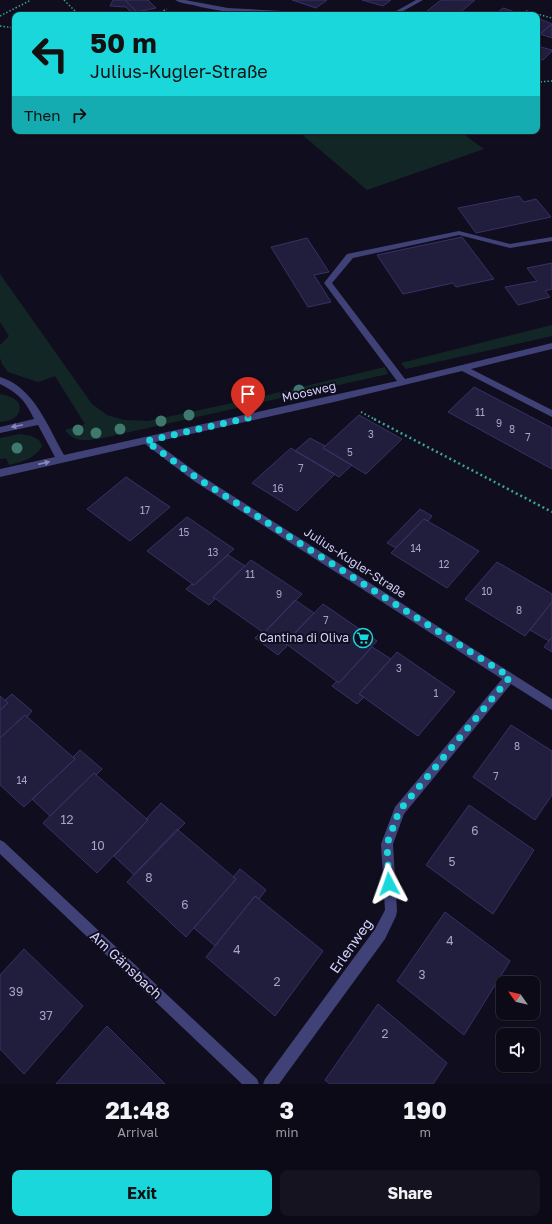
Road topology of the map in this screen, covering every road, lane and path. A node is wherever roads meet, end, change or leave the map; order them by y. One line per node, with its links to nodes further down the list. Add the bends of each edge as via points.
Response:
1 (31, 0): 11 (path)
2 (64, 0): 6 (path)
3 (178, 0): 7 (street, via 198,6)
4 (420, 0): 8 (street)
5 (526, 11): 9 (path)
6 (76, 12)
7 (264, 12)
8 (400, 12)
9 (530, 12)
10 (540, 15): 12 (path)
11 (0, 16)
12 (552, 18)
13 (0, 26): 14 (path)
14 (12, 28)
15 (552, 81): 16 (path)
16 (540, 82)
17 (552, 239): 21 (street, via 510,246 459,233 350,256 328,283)
18 (552, 346): 19 (street, Moosweg)
19 (463, 368): 21 (street, Moosweg); 23 (street)
20 (0, 380): 24 (street, via 20,391 30,402)
21 (403, 382): 26 (street, Moosweg)
22 (359, 411): 29 (path)
23 (552, 414)
24 (40, 421): 25 (street, one-way to 25); 27 (street)
25 (0, 430)
26 (146, 441): 27 (street, Moosweg); 30 (street, Julius-Kugler-Straße, via 197,478)
27 (61, 459): 28 (street, Moosweg, one-way to 27)
28 (0, 473)
29 (552, 512)
30 (510, 677): 31 (street, Julius-Kugler-Straße); 34 (street, Erlenweg, via 399,811 387,844 391,911 380,934)
31 (552, 705)
32 (0, 846): 33 (street, Am Gänsbach)
33 (252, 1084)
34 (270, 1084)

